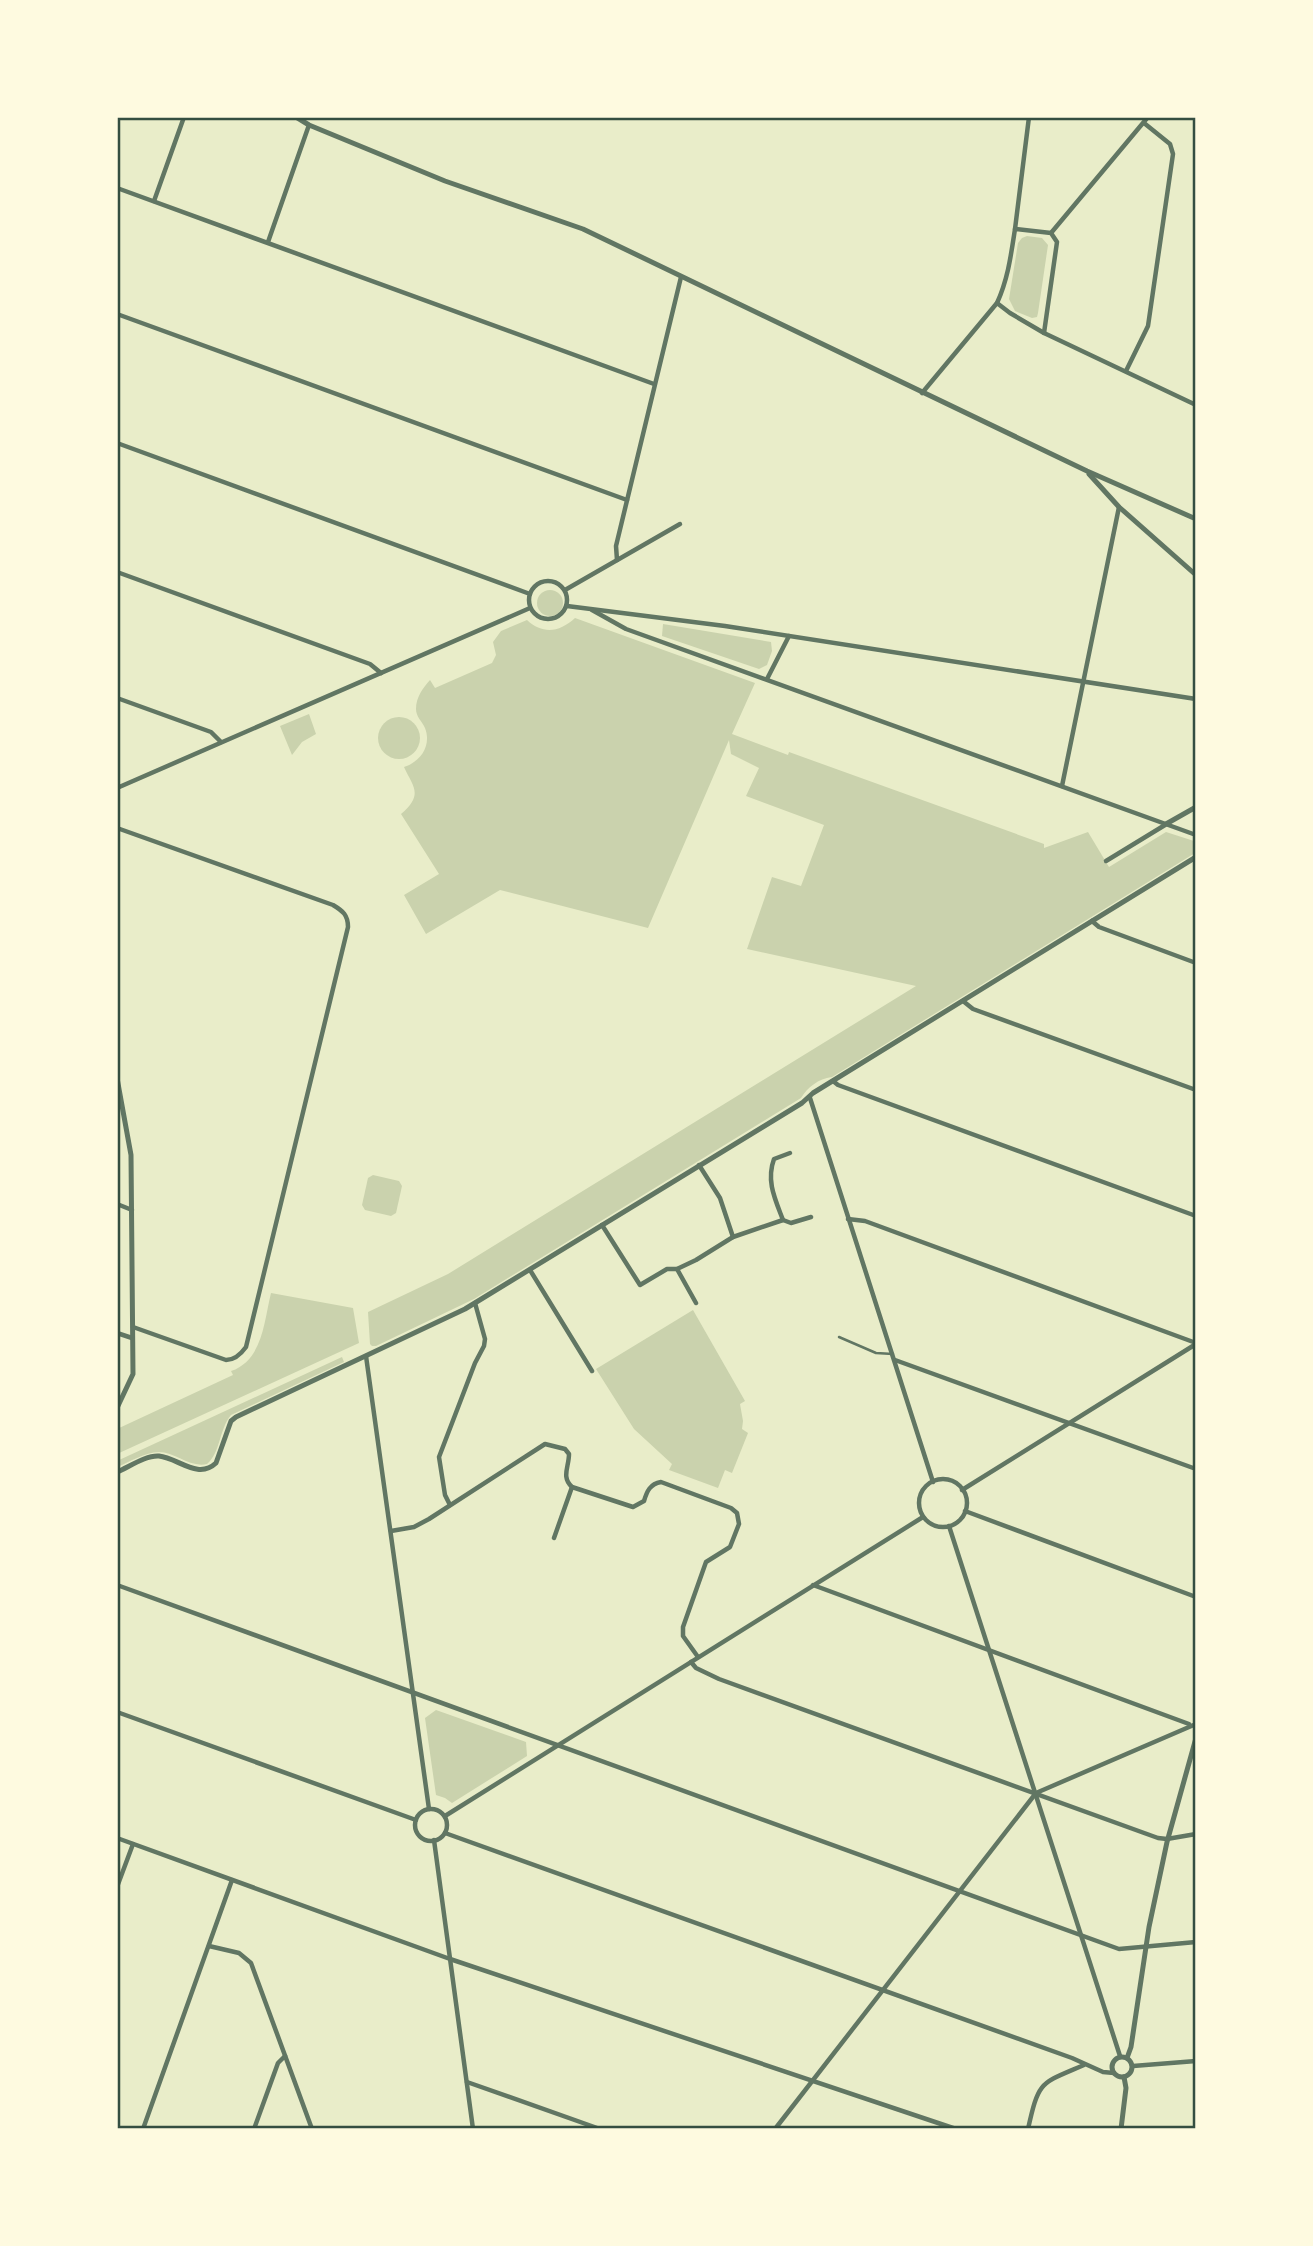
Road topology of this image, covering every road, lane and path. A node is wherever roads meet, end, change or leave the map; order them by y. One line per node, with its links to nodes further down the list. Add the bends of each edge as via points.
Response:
1 (184, 117): 8 (street)
2 (296, 117): 6 (street)
3 (1029, 117): 9 (street)
4 (1148, 117): 5 (street)
5 (1144, 123): 10 (street); 16 (street, via 1170,144 1174,154 1148,326)
6 (309, 125): 11 (street); 12 (street, via 445,181 583,229)
7 (117, 188): 8 (street)
8 (154, 201): 11 (street)
9 (1014, 229): 10 (street); 13 (street, via 1010,266)
10 (1051, 233): 15 (street, via 1057,242)
11 (268, 242): 17 (street)
12 (681, 277): 17 (street); 18 (street)
13 (997, 303): 15 (street); 18 (street)
14 (117, 314): 22 (street)
15 (1044, 333): 16 (street)
16 (1126, 371): 19 (street)
17 (654, 384): 22 (street)
18 (922, 393): 21 (street)
19 (1196, 405)
20 (117, 443): 30 (street)
21 (1087, 471): 23 (street); 24 (street)
22 (627, 500): 26 (street)
23 (1119, 507): 28 (street); 37 (street)
24 (1196, 519)
25 (680, 524): 26 (street)
26 (617, 560): 29 (street)
27 (117, 572): 35 (street, via 370,664)
28 (1196, 575)
29 (565, 590): 30 (street, via 556,582 543,581); 31 (street)
30 (530, 594): 32 (street)
31 (567, 606): 32 (street, via 560,616 549,620); 33 (street)
32 (530, 608): 35 (street)
33 (592, 610): 34 (street); 36 (street, via 626,629)
34 (789, 636): 36 (street); 37 (street)
35 (381, 673): 40 (street)
36 (767, 679): 41 (street)
37 (1083, 681): 39 (street); 41 (street)
38 (117, 698): 40 (street, via 211,732)
39 (1196, 699)
40 (221, 742): 42 (street)
41 (1062, 786): 44 (street)
42 (117, 788)
43 (1196, 807): 44 (street)
44 (1166, 824): 46 (street); 48 (street)
45 (117, 828): 70 (street, via 333,905 348,920 246,1347 226,1360)
46 (1196, 835)
47 (1196, 857): 49 (street)
48 (1106, 861)
49 (1092, 921): 50 (street); 51 (street)
50 (1196, 963)
51 (963, 1001): 53 (street); 54 (street, via 973,1009)
52 (117, 1078): 59 (street, via 131,1155)
53 (833, 1081): 55 (street); 60 (street)
54 (1196, 1090)
55 (810, 1098): 57 (street); 62 (street)
56 (790, 1153): 63 (street, via 774,1159 770,1175)
57 (699, 1165): 64 (street); 65 (street, via 720,1198)
58 (117, 1205): 59 (street)
59 (132, 1210): 70 (street)
60 (1196, 1216)
61 (811, 1217): 63 (street, via 791,1223)
62 (848, 1219): 74 (street, via 865,1221); 76 (street)
63 (783, 1220): 65 (street)
64 (603, 1225): 66 (street, via 640,1285 667,1269); 67 (street)
65 (733, 1237): 66 (street)
66 (677, 1269): 69 (street)
67 (530, 1270): 68 (street); 77 (street)
68 (475, 1303): 75 (street); 85 (street, via 484,1346 439,1457 444,1495)
69 (696, 1303)
70 (132, 1326): 73 (street)
71 (117, 1333): 73 (street)
72 (839, 1337): 76 (lane)
73 (132, 1338): 78 (street, via 133,1374)
74 (1196, 1344): 79 (street)
75 (366, 1356): 81 (street, via 236,1417 211,1468 198,1470 159,1456); 89 (street)
76 (894, 1357): 79 (street); 82 (street)
77 (592, 1371)
78 (117, 1408)
79 (1071, 1424): 80 (street); 84 (street)
80 (1196, 1469)
81 (117, 1472)
82 (933, 1482): 84 (street, via 946,1480); 87 (street, via 919,1500)
83 (572, 1487): 85 (street, via 566,1479 569,1454 545,1444); 90 (street); 95 (street, via 633,1507 644,1501 654,1483 661,1482 737,1513 730,1547 706,1562 683,1627 683,1636)
84 (962, 1490): 86 (street)
85 (450, 1505): 89 (street, via 414,1527)
86 (965, 1511): 88 (street); 93 (street)
87 (923, 1517): 88 (street, via 934,1526); 92 (street)
88 (949, 1526): 94 (street)
89 (391, 1531): 97 (street)
90 (554, 1538)
91 (117, 1585): 97 (street)
92 (813, 1585): 94 (street); 95 (street)
93 (1196, 1597)
94 (989, 1650): 99 (street); 102 (street)
95 (698, 1657): 96 (street)
96 (691, 1662): 101 (street); 102 (street, via 719,1679)
97 (413, 1692): 101 (street); 103 (street)
98 (117, 1712): 105 (street)
99 (1193, 1724): 102 (street)
100 (1196, 1738): 109 (street)
101 (559, 1745): 104 (street); 114 (street)
102 (1036, 1793): 109 (street); 114 (street); 115 (street)
103 (429, 1809): 104 (street); 105 (street, via 422,1810)
104 (445, 1816): 106 (street)
105 (416, 1820): 110 (street, via 416,1833)
106 (445, 1833): 110 (street); 120 (street)
107 (1196, 1834): 109 (street)
108 (117, 1838): 111 (street)
109 (1167, 1839): 118 (street)
110 (434, 1840): 119 (street)
111 (133, 1844): 112 (street); 113 (street)
112 (232, 1880): 117 (street); 119 (street)
113 (117, 1887)
114 (960, 1891): 115 (street); 120 (street)
115 (1083, 1936): 118 (street, via 1119,1949); 122 (street)
116 (1196, 1942): 118 (street)
117 (209, 1946): 121 (street, via 239,1953 251,1963); 130 (street)
118 (1146, 1948): 122 (street, via 1131,2047)
119 (450, 1959): 128 (street); 129 (street)
120 (883, 1991): 124 (street); 128 (street)
121 (285, 2056): 131 (street, via 278,2063); 132 (street)
122 (1124, 2057): 125 (street); 126 (street, via 1112,2064)
123 (1196, 2061): 125 (street)
124 (1084, 2065): 126 (street); 137 (street, via 1044,2084 1035,2097)
125 (1133, 2066): 127 (street)
126 (1114, 2073): 127 (street)
127 (1124, 2077): 138 (street)
128 (814, 2081): 135 (street); 136 (street)
129 (467, 2082): 133 (street); 134 (street)
130 (143, 2129)
131 (254, 2129)
132 (312, 2129)
133 (473, 2129)
134 (600, 2129)
135 (775, 2129)
136 (956, 2129)
137 (1028, 2129)
138 (1121, 2129)

